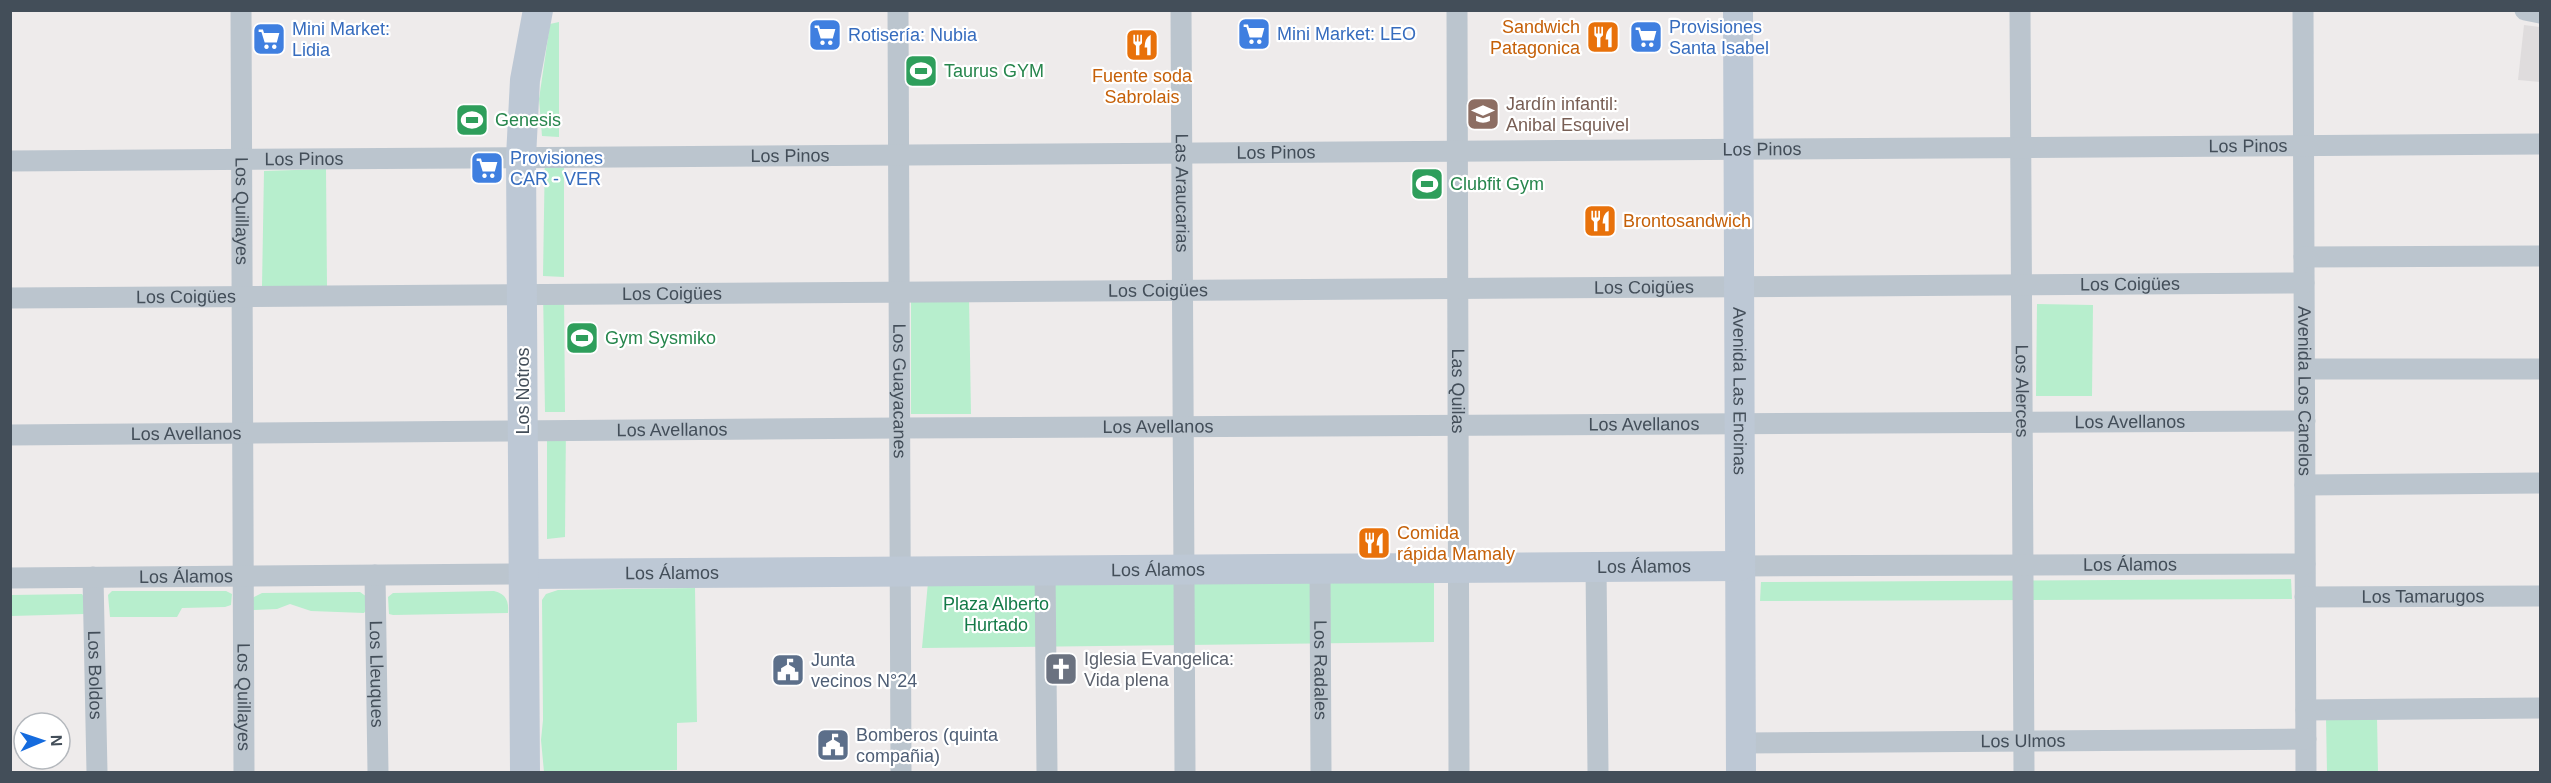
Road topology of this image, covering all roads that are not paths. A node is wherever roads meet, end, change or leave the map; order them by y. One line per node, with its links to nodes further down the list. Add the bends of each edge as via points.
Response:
1 (241, 10): 19 (street, Los Quillayes)
2 (538, 10): 18 (street, Los Notros, via 525,80)
3 (898, 10): 17 (street, Los Guayacanes)
4 (1181, 10): 16 (street, Las Araucarias)
5 (1457, 10): 15 (street, Las Quilas)
6 (1738, 10): 14 (street, Avenida Las Encinas)
7 (2020, 10): 13 (street, Los Alerces)
8 (2303, 10): 12 (street, Avenida Los Canelos)
9 (2525, 10): 10 (street)
10 (2541, 13)
11 (2541, 144): 12 (street, Los Pinos)
12 (2304, 145): 13 (street, Los Pinos); 22 (street, Avenida Los Canelos)
13 (2021, 147): 14 (street, Los Pinos); 24 (street, Los Alerces)
14 (1739, 148): 15 (street, Los Pinos); 25 (street, Avenida Las Encinas)
15 (1457, 150): 16 (street, Los Pinos); 26 (street, Las Quilas)
16 (1182, 152): 17 (street, Los Pinos); 27 (street, Las Araucarias)
17 (898, 154): 18 (street, Los Pinos); 28 (street, Los Guayacanes)
18 (521, 157): 19 (street, Los Pinos); 29 (street, Los Notros)
19 (242, 159): 20 (street, Los Pinos); 30 (street, Los Quillayes)
20 (10, 161)
21 (2541, 256): 22 (street)
22 (2304, 257): 23 (street, Avenida Los Canelos)
23 (2304, 283): 24 (street, Los Coigües); 32 (street, Avenida Los Canelos)
24 (2022, 285): 25 (street, Los Coigües); 35 (street, Los Alerces)
25 (1739, 287): 26 (street, Los Coigües); 36 (street, Avenida Las Encinas)
26 (1458, 289): 27 (street, Los Coigües); 37 (street, Las Quilas)
27 (1183, 291): 28 (street, Los Coigües); 38 (street, Las Araucarias)
28 (899, 292): 29 (street, Los Coigües); 39 (street, Los Guayacanes)
29 (522, 295): 30 (street, Los Coigües); 40 (street, Los Notros)
30 (242, 297): 31 (street, Los Coigües); 41 (street, Los Quillayes)
31 (10, 298)
32 (2305, 369): 33 (street); 34 (street, Avenida Los Canelos)
33 (2541, 369)
34 (2305, 421): 35 (street, Los Avellanos); 44 (street, Avenida Los Canelos)
35 (2022, 423): 36 (street, Los Avellanos); 46 (street, Los Alerces)
36 (1740, 424): 37 (street, Los Avellanos); 48 (street, Avenida Las Encinas)
37 (1458, 425): 38 (street, Los Avellanos); 49 (street, Las Quilas)
38 (1183, 426): 39 (street, Los Avellanos); 51 (street, Las Araucarias)
39 (899, 428): 40 (street, Los Avellanos); 53 (street, Los Guayacanes)
40 (524, 431): 41 (street, Los Avellanos); 54 (street, Los Notros)
41 (243, 433): 42 (street, Los Avellanos); 56 (street, Los Quillayes)
42 (10, 435)
43 (2541, 483): 44 (street)
44 (2305, 485): 45 (street, Avenida Los Canelos)
45 (2305, 564): 46 (street, Los Álamos); 60 (street, Avenida Los Canelos)
46 (2023, 565): 48 (street, Los Álamos); 64 (street, Los Alerces)
47 (1596, 566): 48 (street, Los Álamos); 49 (street, Los Álamos); 75 (street)
48 (1740, 566): 65 (street, Avenida Las Encinas)
49 (1459, 567): 50 (street, Los Álamos); 74 (street, Las Quilas)
50 (1320, 568): 51 (street, Los Álamos); 73 (street, Los Radales)
51 (1184, 569): 52 (street, Los Álamos); 72 (street, Las Araucarias)
52 (1045, 570): 53 (street, Los Álamos); 71 (street)
53 (900, 571): 54 (street, Los Álamos); 70 (street, Los Guayacanes)
54 (524, 574): 55 (street, Los Álamos); 69 (street, Los Notros)
55 (375, 575): 56 (street, Los Álamos); 68 (street, Los Lleuques)
56 (243, 576): 57 (street, Los Álamos); 67 (street, Los Quillayes)
57 (93, 577): 58 (street, Los Álamos); 66 (street, Los Boldos)
58 (10, 578)
59 (2541, 596): 60 (street, Los Tamarugos)
60 (2306, 597): 62 (street, Avenida Los Canelos)
61 (2541, 708): 62 (street)
62 (2306, 710): 63 (street, Avenida Los Canelos)
63 (2306, 739): 64 (street, Los Ulmos); 78 (street, Avenida Los Canelos)
64 (2024, 741): 65 (street, Los Ulmos); 77 (street, Los Alerces)
65 (1741, 743): 76 (street, Avenida Las Encinas)
66 (97, 772)
67 (244, 772)
68 (378, 772)
69 (525, 772)
70 (901, 772)
71 (1047, 772)
72 (1185, 772)
73 (1321, 772)
74 (1459, 772)
75 (1598, 772)
76 (1741, 772)
77 (2024, 772)
78 (2306, 772)

